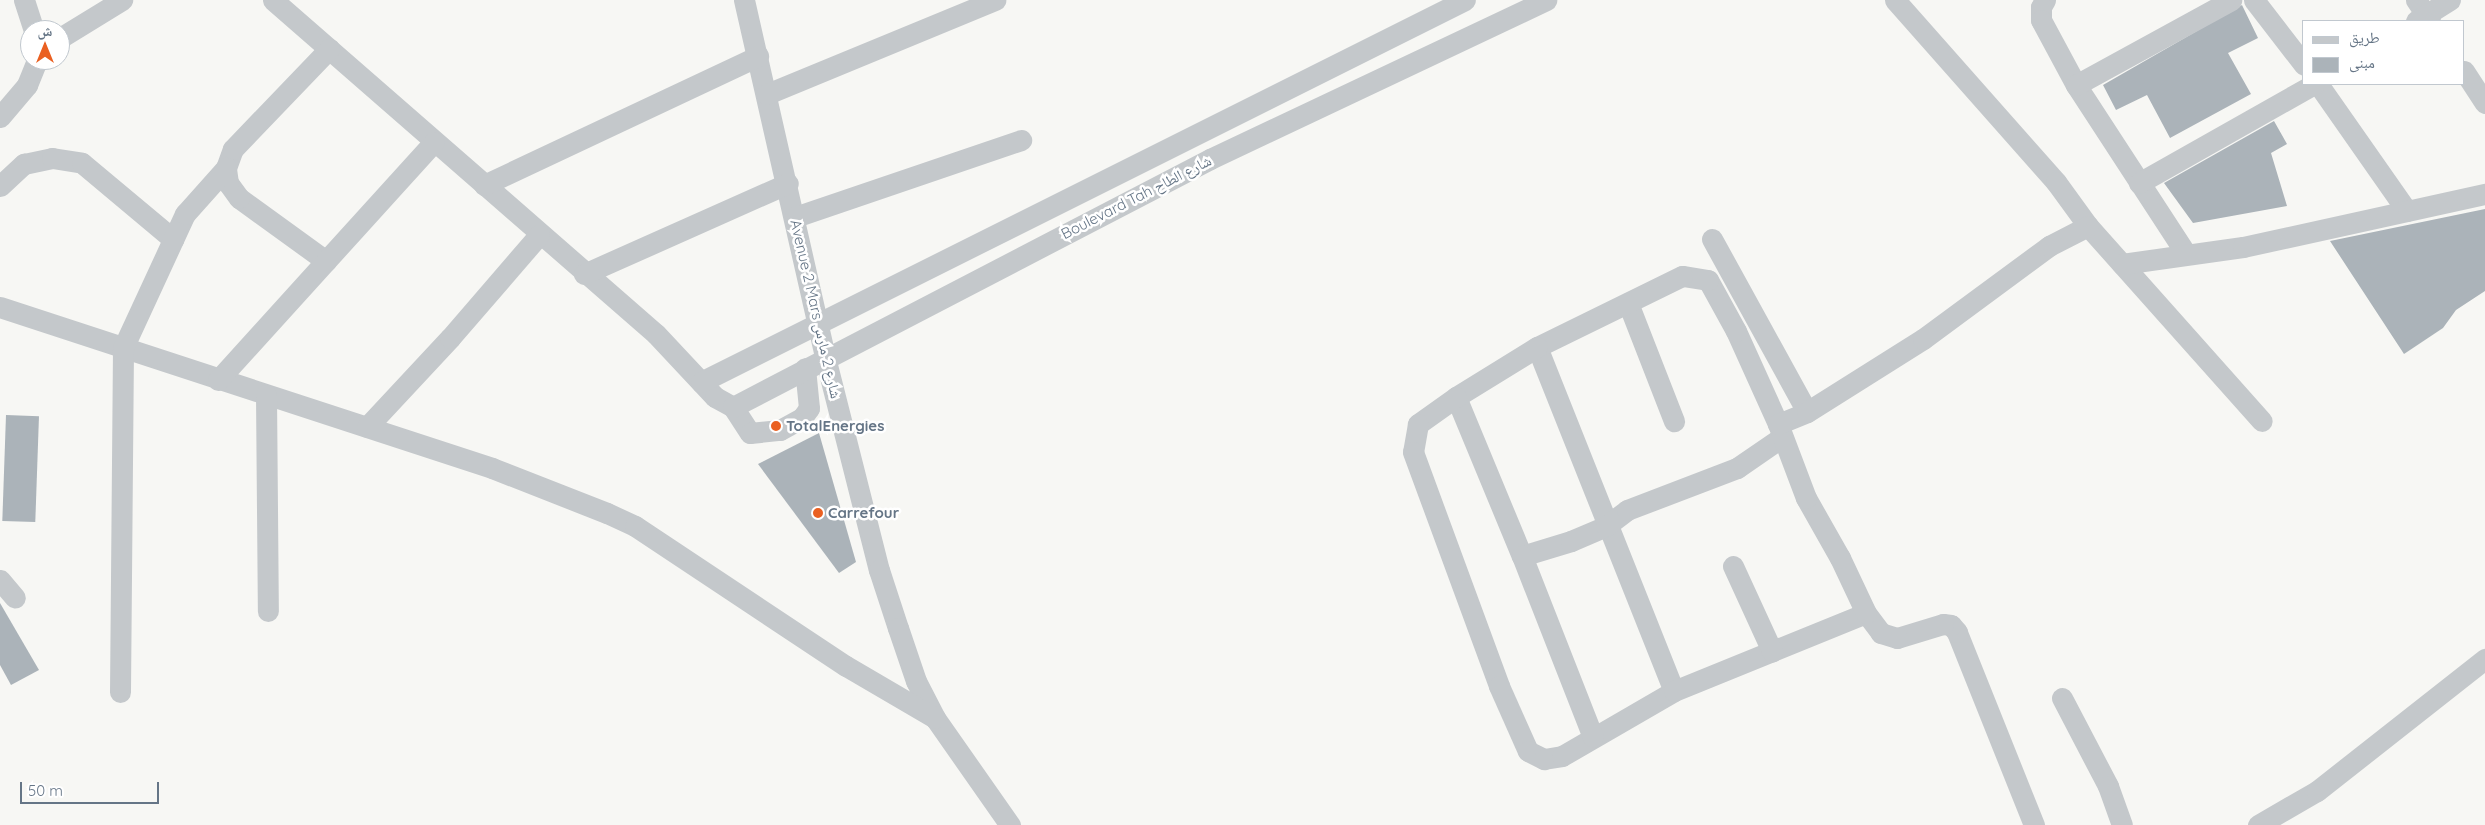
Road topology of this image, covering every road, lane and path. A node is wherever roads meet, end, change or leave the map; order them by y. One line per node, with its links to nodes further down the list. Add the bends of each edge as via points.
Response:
1 (24, 0): 14 (street)
2 (122, 0): 15 (street)
3 (273, 0): 16 (street)
4 (744, 0): 17 (street, Avenue 2 Mars شارع 2 مارس)
5 (995, 0): 24 (street)
6 (1465, 0): 47 (street, Boulevard Tah شارع الطاح)
7 (1546, 0): 50 (street, Boulevard Tah شارع الطاح, via 1210,158)
8 (1896, 0): 37 (street, via 2056,182)
9 (2045, 0): 21 (street, via 2041,7 2042,20)
10 (2231, 0): 21 (street)
11 (2254, 0): 18 (street)
12 (2450, 0): 13 (street)
13 (2422, 14)
14 (31, 20)
15 (70, 32)
16 (329, 49): 28 (street); 29 (street, via 233,149)
17 (758, 56): 24 (street, Avenue 2 Mars شارع 2 مارس); 32 (street)
18 (2302, 62)
19 (33, 70): 26 (street, via 28,85)
20 (2465, 73): 25 (street)
21 (2076, 85): 31 (street)
22 (2314, 85): 31 (street)
23 (2317, 85): 35 (street)
24 (767, 94): 30 (street, Avenue 2 Mars شارع 2 مارس)
25 (2485, 103)
26 (0, 118)
27 (1021, 140): 36 (street)
28 (434, 142): 32 (street); 42 (street)
29 (226, 168): 39 (street, via 184,214); 42 (street, via 228,183 239,198)
30 (788, 183): 36 (street, Avenue 2 Mars شارع 2 مارس); 44 (street)
31 (2139, 183): 41 (street)
32 (484, 185): 38 (street)
33 (0, 186): 39 (street, via 24,164 52,158 82,163)
34 (2485, 194): 35 (street)
35 (2407, 211): 41 (street, via 2243,247)
36 (794, 217): 47 (street, Avenue 2 Mars شارع 2 مارس)
37 (2088, 226): 43 (street); 57 (street, via 2049,246 1923,339)
38 (539, 235): 44 (street); 60 (street)
39 (173, 239): 49 (street)
40 (1712, 240): 57 (street)
41 (2185, 252): 43 (street)
42 (326, 261): 52 (street)
43 (2122, 264): 59 (street)
44 (584, 274): 53 (street, via 656,334)
45 (1628, 302): 48 (street); 58 (street); 61 (street, via 1682,276 1708,280 1736,331)
46 (0, 307): 49 (street)
47 (819, 322): 50 (street, Avenue 2 Mars شارع 2 مارس); 53 (street, Boulevard Tah شارع الطاح)
48 (1537, 347): 55 (street); 62 (street)
49 (123, 348): 52 (street); 72 (street)
50 (825, 357): 51 (street, Boulevard Tah شارع الطاح); 74 (street, Avenue 2 Mars شارع 2 مارس, via 879,570 916,681)
51 (805, 368): 56 (street, Boulevard Tah شارع الطاح); 56 (street, via 809,408 802,418 780,430 750,434)
52 (218, 380): 54 (street)
53 (701, 382): 56 (street, via 715,397)
54 (266, 395): 60 (street); 67 (street)
55 (1456, 397): 63 (street); 75 (street, via 1418,424 1413,452 1500,686 1528,751 1544,759 1562,756)
56 (733, 407)
57 (1807, 412): 61 (street)
58 (1674, 421)
59 (2262, 421)
60 (367, 427): 74 (street, via 492,468 635,526 846,666)
61 (1780, 430): 62 (street, via 1737,468 1627,510); 68 (street, via 1806,498)
62 (1606, 526): 63 (street); 71 (street)
63 (1522, 556): 75 (street)
64 (1732, 566): 69 (street)
65 (0, 580): 66 (street)
66 (14, 598)
67 (268, 611)
68 (1866, 613): 69 (street); 77 (street, via 1888,638 1943,624 1954,628)
69 (1772, 651): 71 (street)
70 (2485, 660): 79 (street, via 2317,791)
71 (1674, 691): 75 (street)
72 (120, 692)
73 (2062, 698): 78 (street, via 2108,786)
74 (935, 718): 76 (street, Avenue 2 Mars شارع 2 مارس)
75 (1593, 737)
76 (1010, 825)
77 (2034, 825)
78 (2122, 825)
79 (2258, 825)

